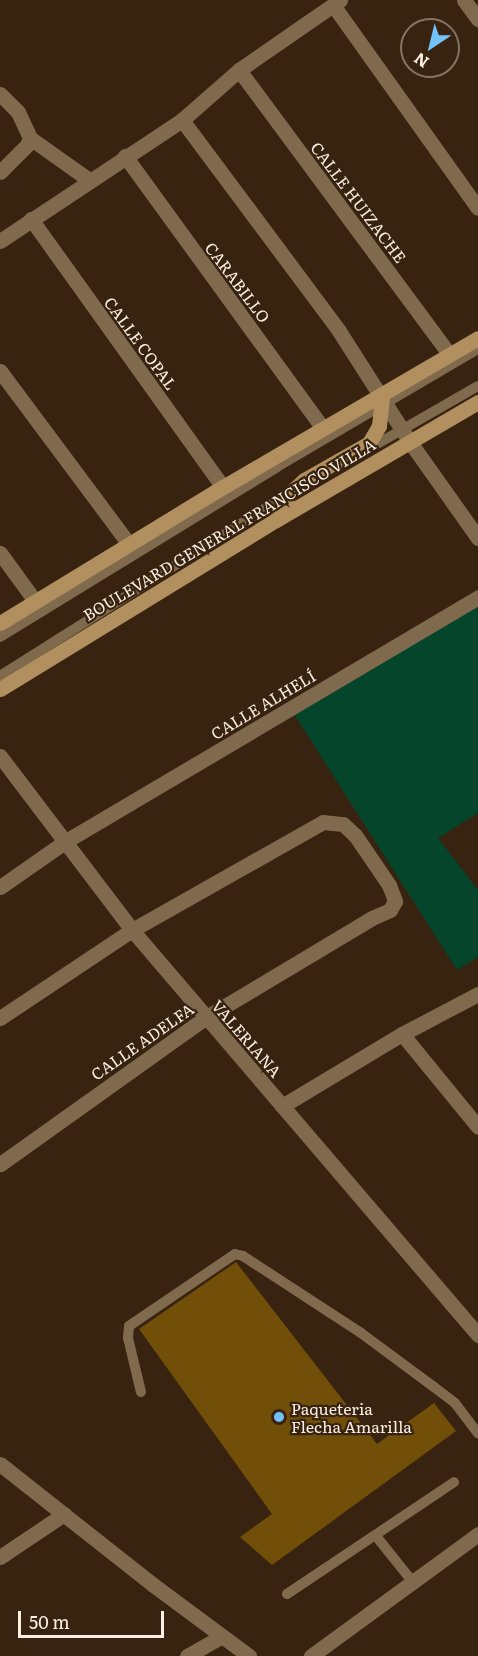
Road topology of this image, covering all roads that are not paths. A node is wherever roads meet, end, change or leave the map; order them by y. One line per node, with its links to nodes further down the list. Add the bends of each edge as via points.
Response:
1 (464, 0): 3 (street)
2 (336, 3): 4 (street); 11 (street)
3 (478, 19)
4 (239, 70): 6 (street); 16 (street, CALLE HUIZACHE)
5 (0, 94): 7 (street, via 18,112)
6 (182, 120): 8 (street); 19 (street, via 339,331)
7 (30, 138): 9 (street); 10 (street)
8 (125, 156): 10 (street); 21 (street, CARABILLO)
9 (0, 172)
10 (89, 180): 12 (street)
11 (478, 208)
12 (31, 219): 13 (street); 23 (street, CALLE COPAL)
13 (0, 241)
14 (478, 338): 16 (main road)
15 (478, 349): 19 (lane)
16 (450, 355): 19 (main road)
17 (0, 370): 27 (street)
18 (478, 386): 22 (lane)
19 (383, 402): 21 (main road); 22 (street); 24 (main road, via 379,426 369,443 316,472); 32 (lane)
20 (478, 402): 22 (main road, BOULEVARD GENERAL FRANCISCO VILLA)
21 (323, 429): 23 (main road)
22 (406, 436): 24 (lane); 25 (main road, BOULEVARD GENERAL FRANCISCO VILLA); 26 (street)
23 (223, 487): 27 (main road)
24 (288, 495): 25 (main road); 33 (lane)
25 (276, 520): 34 (main road, BOULEVARD GENERAL FRANCISCO VILLA)
26 (478, 538)
27 (129, 544): 30 (main road)
28 (0, 553): 30 (street)
29 (478, 597): 36 (street, CALLE ALHELÍ)
30 (35, 601): 31 (main road)
31 (0, 623)
32 (0, 637)
33 (0, 676)
34 (0, 688)
35 (0, 756): 36 (street, VALERIANA)
36 (66, 842): 37 (street, CALLE ALHELÍ); 38 (street, VALERIANA)
37 (0, 887)
38 (132, 930): 40 (street); 41 (street, VALERIANA); 41 (street, CALLE ADELFA, via 310,827 332,821 343,824 365,848 389,885 395,901 390,910)
39 (478, 994): 42 (street)
40 (0, 1018)
41 (205, 1018): 43 (street, VALERIANA); 45 (street, CALLE ADELFA)
42 (402, 1034): 43 (street); 44 (street)
43 (282, 1106): 46 (street, VALERIANA)
44 (478, 1127)
45 (0, 1164)
46 (478, 1335)
47 (141, 1392): 48 (lane, via 128,1338 129,1326 235,1254 341,1320 416,1374 454,1403)
48 (478, 1433)
49 (0, 1464): 51 (street)
50 (454, 1482): 53 (lane)
51 (64, 1514): 54 (street); 57 (street)
52 (478, 1534): 55 (street)
53 (376, 1536): 55 (lane); 56 (lane)
54 (0, 1557)
55 (412, 1581): 60 (street)
56 (287, 1594)
57 (222, 1636): 58 (street); 59 (street)
58 (187, 1656)
59 (249, 1656)
60 (311, 1656)

